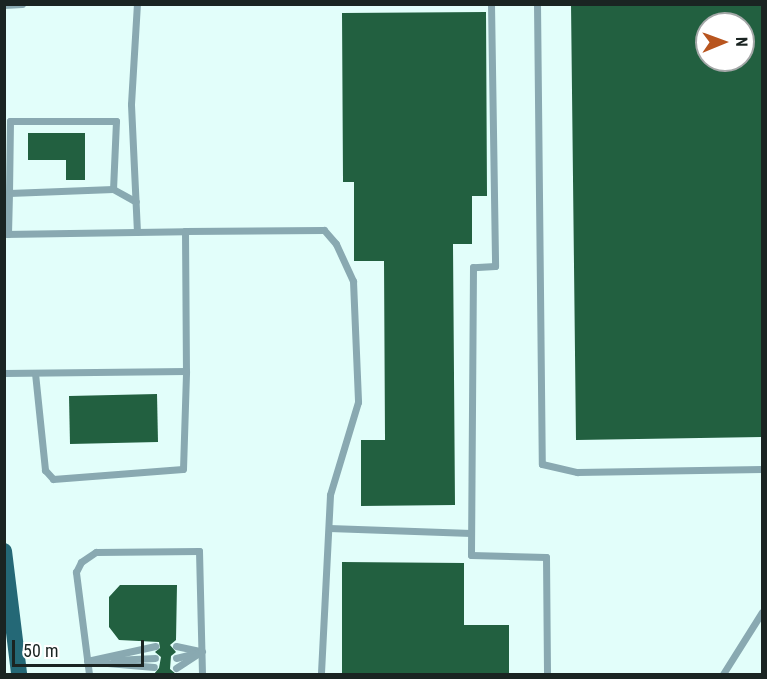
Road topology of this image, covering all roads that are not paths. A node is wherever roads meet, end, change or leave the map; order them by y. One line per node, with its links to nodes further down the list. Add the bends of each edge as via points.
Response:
1 (22, 4): 5 (lane)
2 (137, 4): 8 (lane, via 131,104)
3 (491, 4): 17 (lane, via 495,266 473,267)
4 (537, 4): 15 (lane, via 542,464 578,472)
5 (4, 5)
6 (113, 189): 7 (lane); 7 (lane, via 116,121 10,122); 8 (lane)
7 (9, 193): 11 (lane)
8 (136, 202): 10 (lane)
9 (185, 231): 10 (lane); 12 (lane); 16 (lane, via 324,230 336,244 353,281 358,402 336,468)
10 (137, 232): 11 (lane)
11 (6, 234)
12 (186, 371): 14 (lane); 14 (lane, via 183,469 53,479 45,470)
13 (4, 373): 14 (lane)
14 (35, 373)
15 (762, 469)
16 (329, 528): 17 (lane); 31 (lane)
17 (471, 533): 32 (lane, via 471,555 546,557)
18 (4, 551): 28 (main road)
19 (762, 612): 33 (lane)
20 (155, 646): 25 (lane)
21 (176, 646): 22 (lane)
22 (202, 651): 24 (lane); 25 (lane, via 200,551 96,552 81,562 76,572); 27 (lane); 30 (lane)
23 (155, 658): 25 (lane)
24 (176, 658)
25 (87, 661): 26 (lane); 29 (lane)
26 (154, 667)
27 (176, 668)
28 (19, 675)
29 (89, 675)
30 (202, 675)
31 (321, 675)
32 (547, 675)
33 (723, 675)

